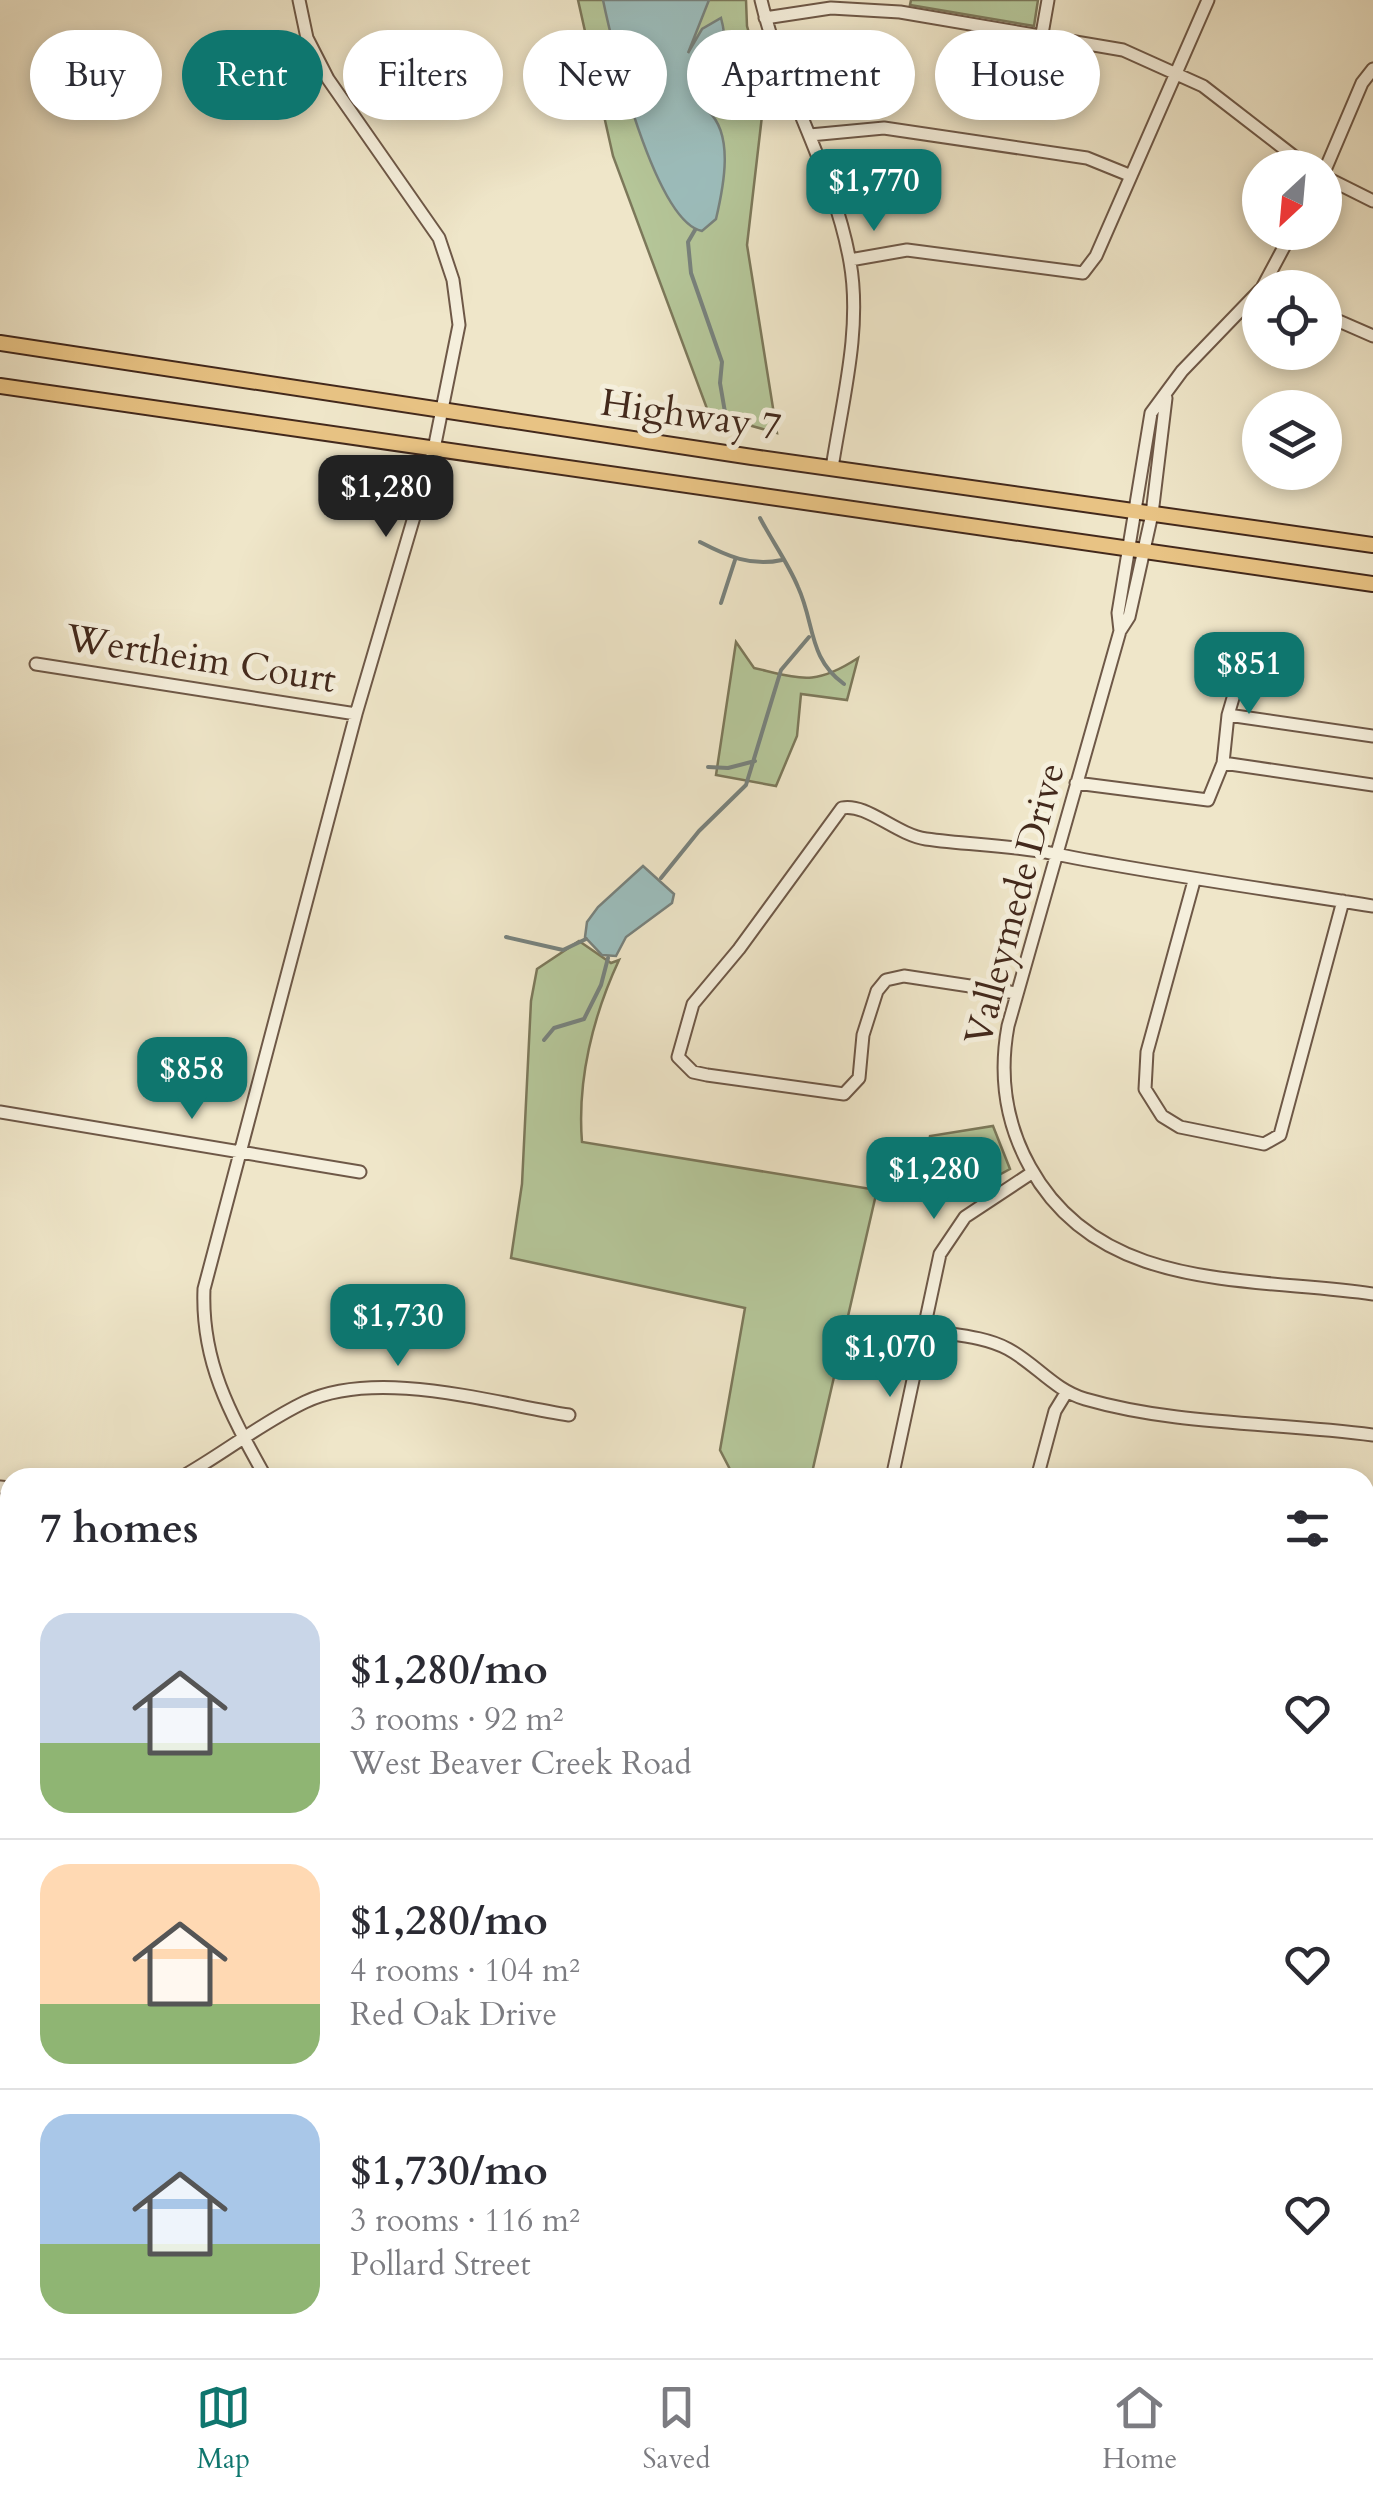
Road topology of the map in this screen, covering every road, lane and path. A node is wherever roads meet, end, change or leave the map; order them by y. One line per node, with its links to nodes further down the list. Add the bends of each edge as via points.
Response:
1 (298, 0): 25 (street, via 307,38 328,79 409,192 449,262 459,325)
2 (761, 0): 6 (street)
3 (1048, 0): 8 (street)
4 (1208, 0): 11 (street)
5 (901, 6): 6 (street); 7 (street)
6 (765, 18): 12 (street)
7 (1022, 30)
8 (1043, 30)
9 (1100, 45): 11 (street)
10 (1373, 69): 14 (street)
11 (1179, 73): 13 (street); 15 (street)
12 (810, 134): 15 (street, via 884,128 1087,158); 18 (street)
13 (1284, 150)
14 (1335, 150)
15 (1130, 175): 18 (street, via 1096,256 1082,273 906,250)
16 (1342, 184): 17 (street)
17 (1373, 201)
18 (850, 260): 27 (street, via 854,321)
19 (1242, 308): 24 (street, Valleymede Drive, via 1182,370)
20 (1342, 323): 21 (street)
21 (1373, 336)
22 (0, 342): 25 (main road, Highway 7)
23 (0, 386): 26 (main road, Highway 7)
24 (1166, 398): 28 (street, Valleymede Drive, via 1151,414); 29 (street, Valleymede Drive)
25 (443, 410): 26 (street); 27 (main road, Highway 7)
26 (434, 449): 31 (main road, Highway 7); 37 (street)
27 (832, 468): 28 (main road, Highway 7)
28 (1134, 510): 29 (main road, Highway 7); 31 (street, Valleymede Drive)
29 (1152, 514): 30 (main road, Highway 7); 32 (street, Valleymede Drive)
30 (1373, 545)
31 (1127, 548): 32 (main road, Highway 7); 34 (street, Valleymede Drive)
32 (1145, 550): 33 (main road, Highway 7); 34 (street, Valleymede Drive, via 1130,617)
33 (1373, 584)
34 (1120, 631): 41 (street, Valleymede Drive)
35 (36, 664): 37 (street, Wertheim Court)
36 (1243, 664): 38 (street)
37 (356, 714): 49 (street)
38 (1228, 716): 39 (street); 40 (street)
39 (1373, 736)
40 (1223, 763): 41 (street, via 1208,800); 42 (street)
41 (1076, 783): 43 (street, Valleymede Drive)
42 (1373, 786)
43 (1056, 854): 44 (street); 47 (street, Valleymede Drive); 47 (street, via 906,835 858,806 842,808 693,1004 678,1057 707,1076 844,1094 859,1078 863,1035 886,980 904,976)
44 (1194, 881): 45 (street); 45 (street, via 1146,1052 1146,1089 1162,1116 1180,1127 1264,1144 1280,1135)
45 (1342, 901): 46 (street)
46 (1373, 906)
47 (1016, 993): 51 (street, Valleymede Drive, via 1002,1070 1018,1144)
48 (0, 1112): 49 (street)
49 (237, 1154): 50 (street); 57 (street, via 209,1266 203,1326 215,1381)
50 (360, 1172)
51 (1033, 1172): 52 (street, Valleymede Drive, via 1070,1220 1137,1261 1256,1284); 53 (street, via 965,1216 951,1233 932,1280)
52 (1373, 1294)
53 (926, 1330): 54 (street, via 1010,1350); 60 (street)
54 (1066, 1393): 56 (street, via 1264,1428); 61 (street)
55 (570, 1414): 57 (street, via 354,1387 308,1401)
56 (1373, 1434)
57 (244, 1437): 58 (street); 59 (street)
58 (196, 1468)
59 (261, 1468)
60 (894, 1468)
61 (1040, 1468)

